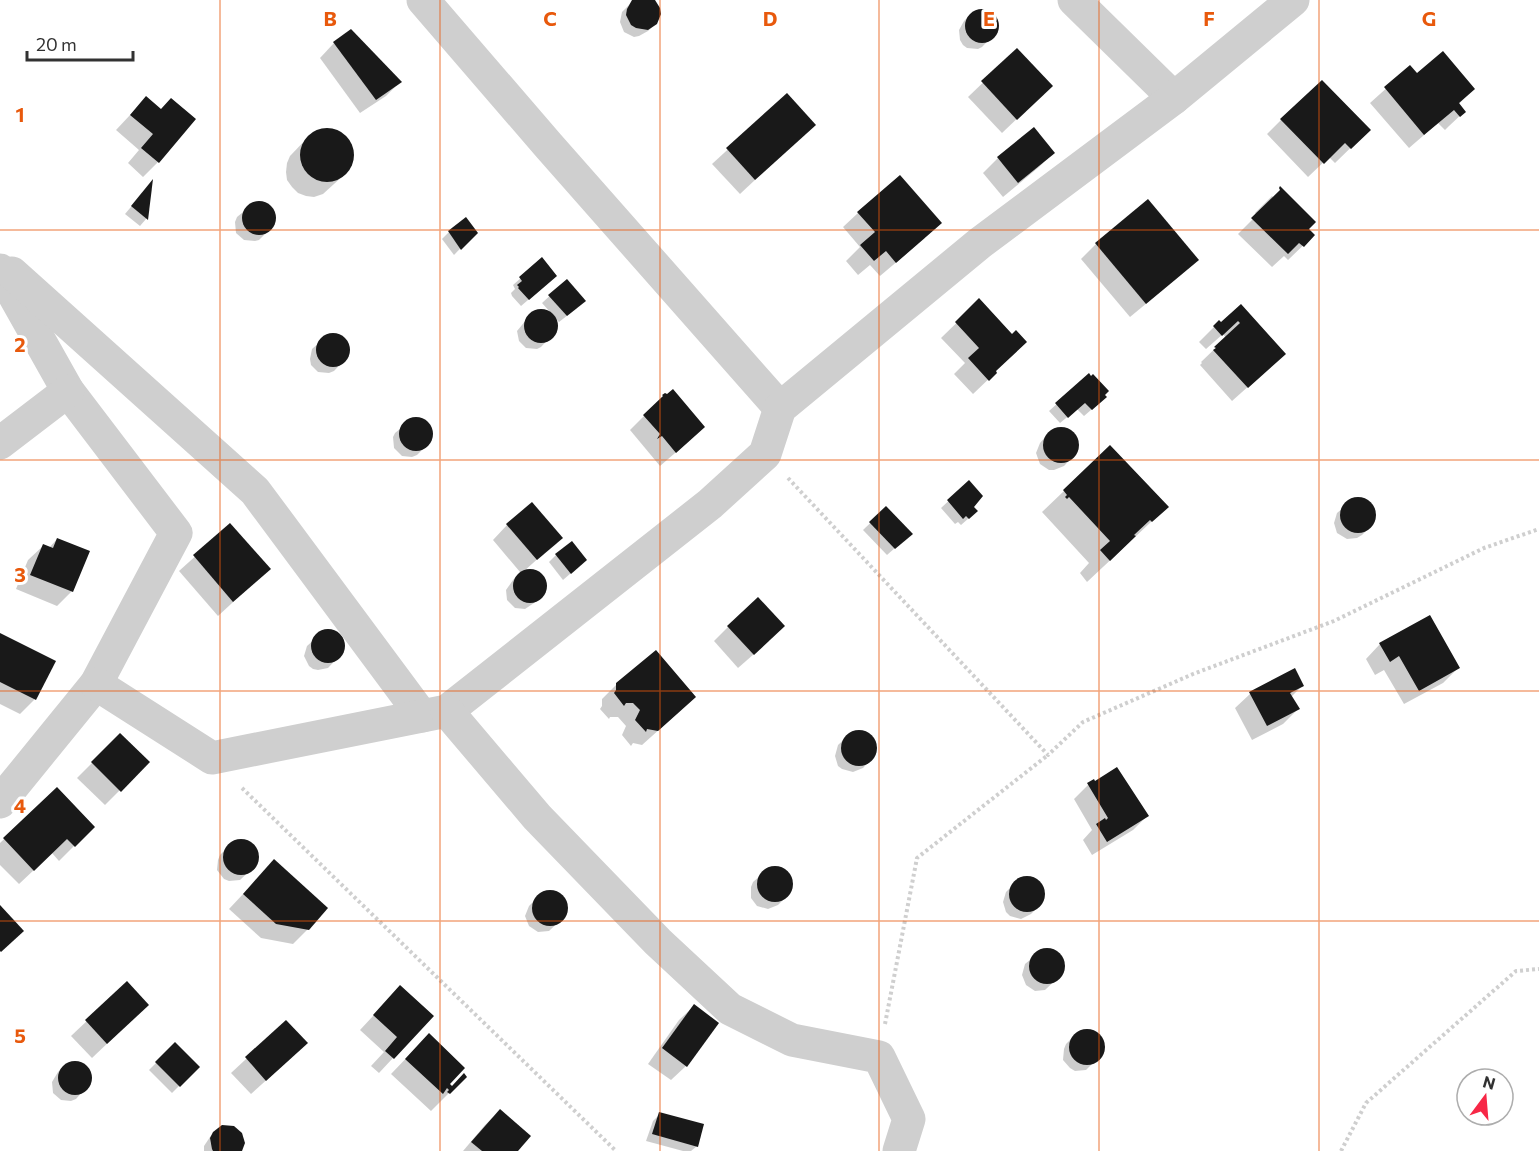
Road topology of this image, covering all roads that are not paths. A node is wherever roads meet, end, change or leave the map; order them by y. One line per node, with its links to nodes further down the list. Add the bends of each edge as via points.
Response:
1 (423, 0): 8 (street)
2 (1074, 0): 4 (street)
3 (1293, 0): 4 (street)
4 (1174, 98): 8 (street, via 980,243)
5 (0, 262): 11 (street, via 255,491)
6 (0, 270): 7 (street)
7 (68, 391): 9 (street); 10 (street, via 176,533)
8 (780, 408): 11 (street, via 765,454 710,504)
9 (0, 443)
10 (96, 684): 11 (street, via 212,758); 12 (street)
11 (434, 713): 13 (street, via 658,942 730,1009 792,1040 879,1057 909,1119)
12 (0, 802)
13 (899, 1151)

